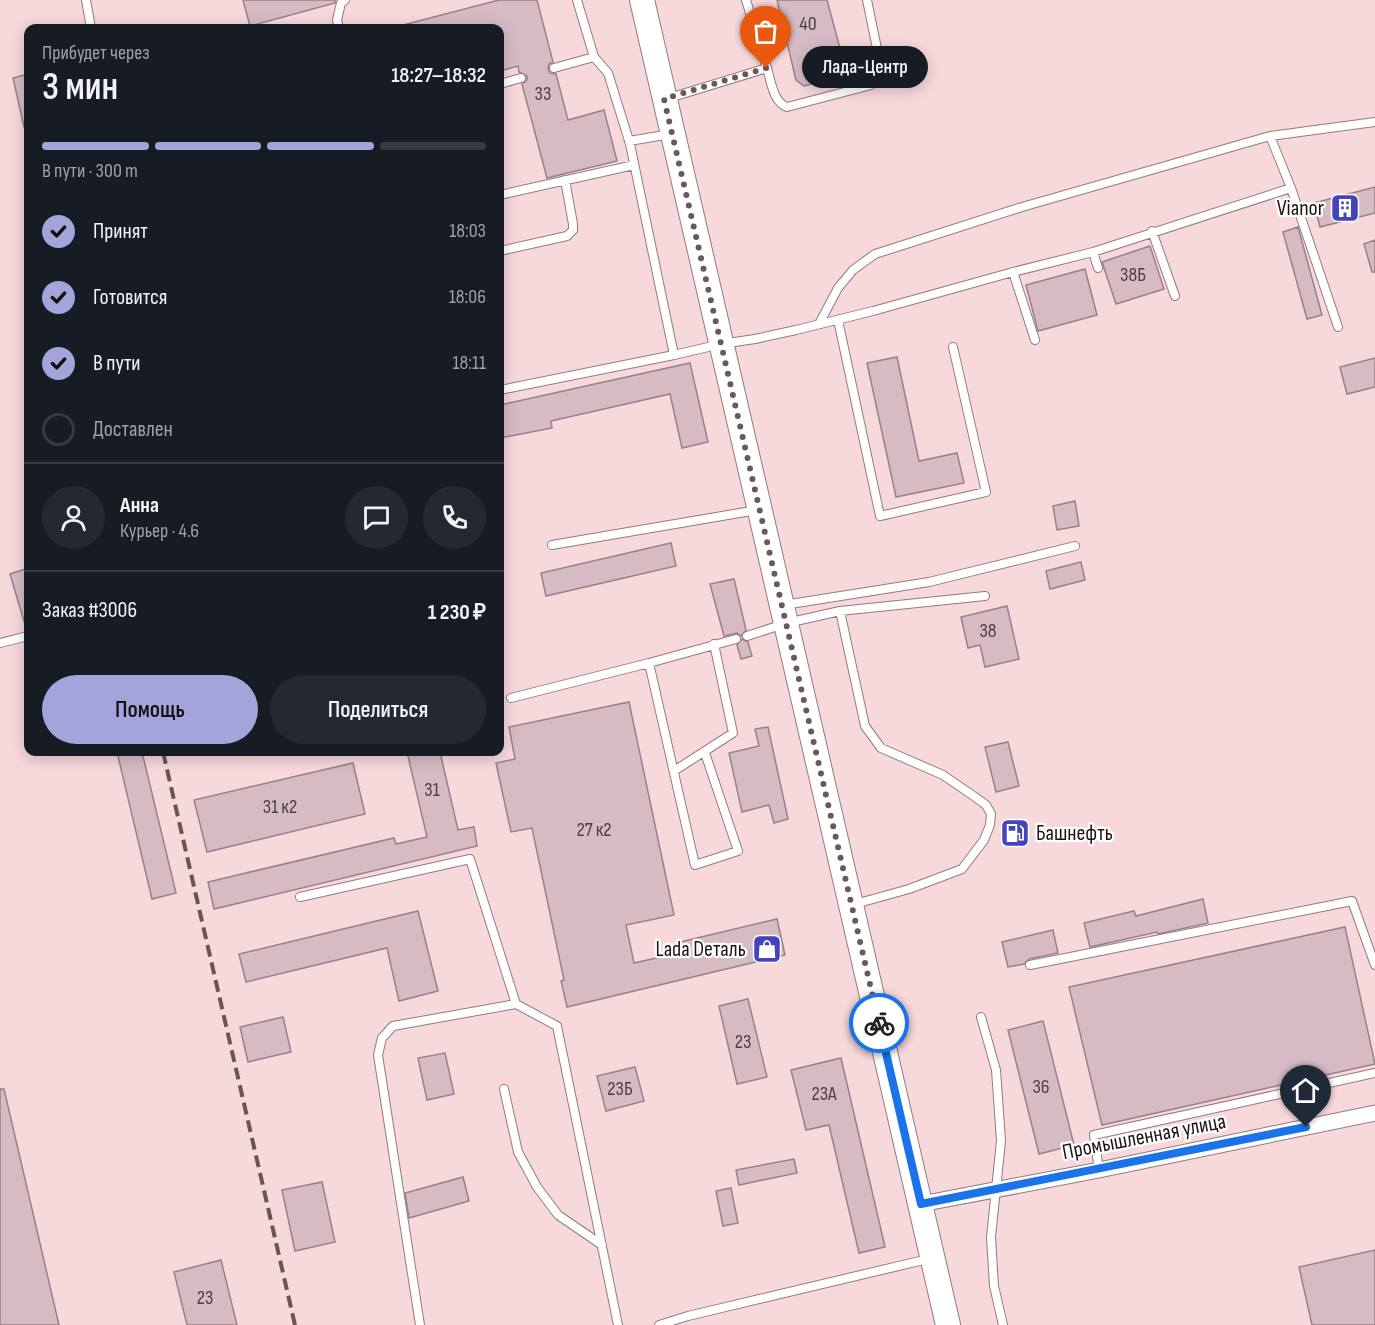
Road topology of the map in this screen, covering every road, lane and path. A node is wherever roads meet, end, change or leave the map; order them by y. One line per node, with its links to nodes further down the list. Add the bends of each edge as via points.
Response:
1 (86, 0): 7 (lane)
2 (345, 0): 8 (lane)
3 (577, 0): 9 (lane)
4 (642, 0): 14 (main road)
5 (746, 0): 11 (lane)
6 (867, 0): 11 (lane, via 881,68 871,85 787,107 775,95)
7 (90, 24)
8 (338, 24)
9 (594, 57): 10 (lane); 18 (lane, via 608,73)
10 (554, 68)
11 (766, 68): 14 (lane)
12 (521, 78): 13 (lane)
13 (504, 83)
14 (664, 99): 16 (main road)
15 (1375, 122): 17 (lane)
16 (672, 134): 18 (lane); 33 (main road)
17 (1270, 136): 21 (lane); 30 (lane, via 875,254 853,270 838,288)
18 (629, 141): 19 (lane)
19 (634, 165): 20 (lane); 35 (lane)
20 (565, 180): 22 (lane); 24 (lane, via 573,230 567,236)
21 (1291, 188): 23 (lane); 31 (lane)
22 (504, 194)
23 (1152, 231): 25 (lane); 28 (lane)
24 (504, 250)
25 (1093, 252): 26 (lane); 27 (lane)
26 (1098, 268)
27 (1013, 272): 29 (lane); 32 (lane)
28 (1175, 296)
29 (838, 320): 30 (lane); 34 (lane, via 880,516 986,492)
30 (819, 324): 33 (lane)
31 (1338, 327)
32 (1035, 340)
33 (722, 344): 35 (lane); 37 (main road)
34 (953, 347)
35 (674, 355): 36 (lane)
36 (504, 389)
37 (759, 510): 38 (lane); 42 (main road)
38 (552, 545)
39 (1075, 546): 42 (lane)
40 (986, 596): 41 (lane)
41 (840, 611): 42 (lane); 53 (lane, via 865,726 881,748 943,775 981,801 991,814 984,840 962,869)
42 (785, 614): 43 (lane); 53 (main road)
43 (747, 636)
44 (24, 637): 46 (lane)
45 (736, 639): 47 (lane)
46 (0, 643)
47 (714, 644): 48 (lane); 50 (lane, via 733,733)
48 (649, 663): 49 (lane); 51 (lane)
49 (511, 698)
50 (705, 753): 51 (lane); 51 (lane, via 738,851 695,866)
51 (674, 771)
52 (300, 897): 56 (lane, via 470,860)
53 (850, 906): 63 (main road)
54 (1030, 965): 55 (lane, via 1352,901)
55 (1375, 965)
56 (516, 1004): 64 (lane, via 557,1026); 67 (lane, via 393,1026 382,1038 378,1055)
57 (981, 1017): 62 (lane, via 996,1070 1001,1141)
58 (1375, 1073): 61 (lane, via 1094,1135)
59 (504, 1089): 64 (lane, via 518,1152 537,1187 558,1215)
60 (1375, 1113): 61 (street, Промышленная улица)
61 (1099, 1170): 62 (street, Промышленная улица)
62 (997, 1188): 63 (street, Промышленная улица); 72 (lane, via 991,1237 994,1286)
63 (921, 1204): 65 (main road)
64 (602, 1245): 68 (lane)
65 (933, 1258): 66 (lane); 71 (main road)
66 (688, 1316): 69 (lane); 70 (lane)
67 (420, 1325)
68 (618, 1325)
69 (659, 1325)
70 (691, 1325)
71 (948, 1325)
72 (1003, 1325)

